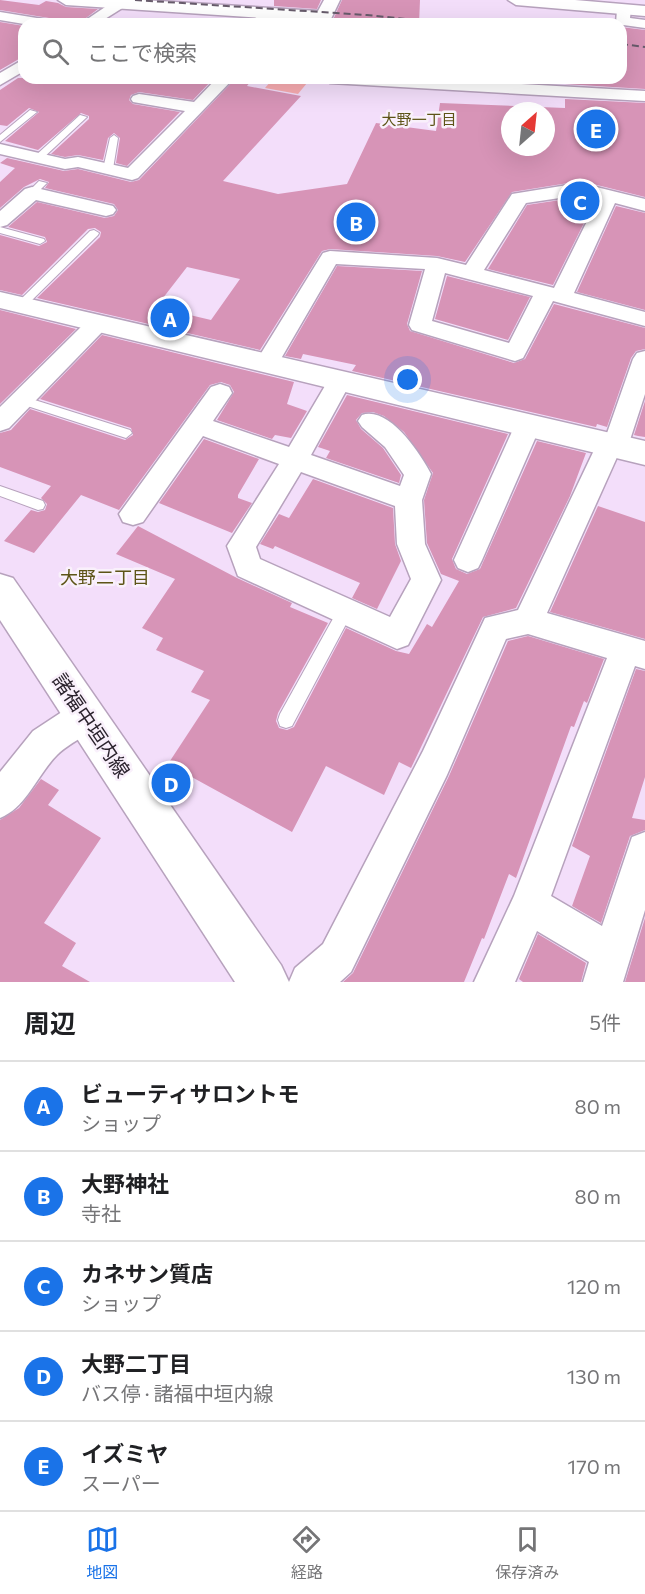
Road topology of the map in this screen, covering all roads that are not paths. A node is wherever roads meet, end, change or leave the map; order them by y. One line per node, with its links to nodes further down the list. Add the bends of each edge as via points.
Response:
1 (66, 0): 3 (street)
2 (516, 0): 4 (street)
3 (119, 4): 7 (street); 9 (street)
4 (624, 9): 6 (street); 10 (street)
5 (326, 11): 7 (street)
6 (645, 11)
7 (260, 12)
8 (0, 16): 11 (street)
9 (97, 18)
10 (623, 18)
11 (18, 19)
12 (627, 22): 13 (street)
13 (645, 24)
14 (18, 68): 15 (street)
15 (0, 80)
16 (220, 84): 20 (street)
17 (435, 84): 18 (street)
18 (645, 96)
19 (139, 99): 20 (street)
20 (198, 108): 27 (street, via 132,174)
21 (33, 112): 24 (lane)
22 (83, 117): 26 (lane)
23 (114, 138): 27 (lane)
24 (0, 139)
25 (0, 149): 26 (street)
26 (38, 158): 27 (street)
27 (108, 169)
28 (609, 196): 29 (street); 36 (street, via 580,189 519,198); 37 (street)
29 (645, 206)
30 (106, 210): 31 (street, via 37,188)
31 (0, 221)
32 (0, 230): 34 (lane)
33 (94, 233): 38 (lane)
34 (40, 241)
35 (437, 264): 36 (street); 37 (street, via 420,325 515,353); 42 (street, via 330,257)
36 (472, 273): 37 (street)
37 (554, 295): 39 (street)
38 (11, 302): 40 (street)
39 (645, 319)
40 (98, 323): 42 (street); 45 (street)
41 (645, 359): 51 (street)
42 (267, 363): 43 (street)
43 (340, 380): 48 (street); 53 (street)
44 (220, 393): 49 (street)
45 (22, 400): 47 (street); 50 (lane)
46 (371, 421): 55 (street, via 394,440 418,474)
47 (0, 422)
48 (528, 425): 51 (street); 58 (street)
49 (198, 426): 53 (street); 57 (street)
50 (126, 433)
51 (613, 445): 52 (street); 61 (street)
52 (645, 453)
53 (295, 460): 55 (street); 60 (street, via 241,546 248,567)
54 (0, 491): 56 (lane)
55 (408, 500): 60 (street, via 411,544 426,580 397,635)
56 (38, 505)
57 (133, 514)
58 (468, 560)
59 (6, 610): 63 (street, 諸福中垣内線)
60 (345, 611): 64 (lane)
61 (528, 621): 62 (street); 70 (street, via 496,628 435,763 337,958)
62 (635, 652): 67 (street)
63 (86, 715): 65 (street, via 45,743); 69 (street, 諸福中垣内線)
64 (286, 720)
65 (0, 800)
66 (645, 850): 68 (street)
67 (529, 904): 68 (street); 71 (street)
68 (607, 967)
69 (264, 982)
70 (309, 982)
71 (494, 982)

